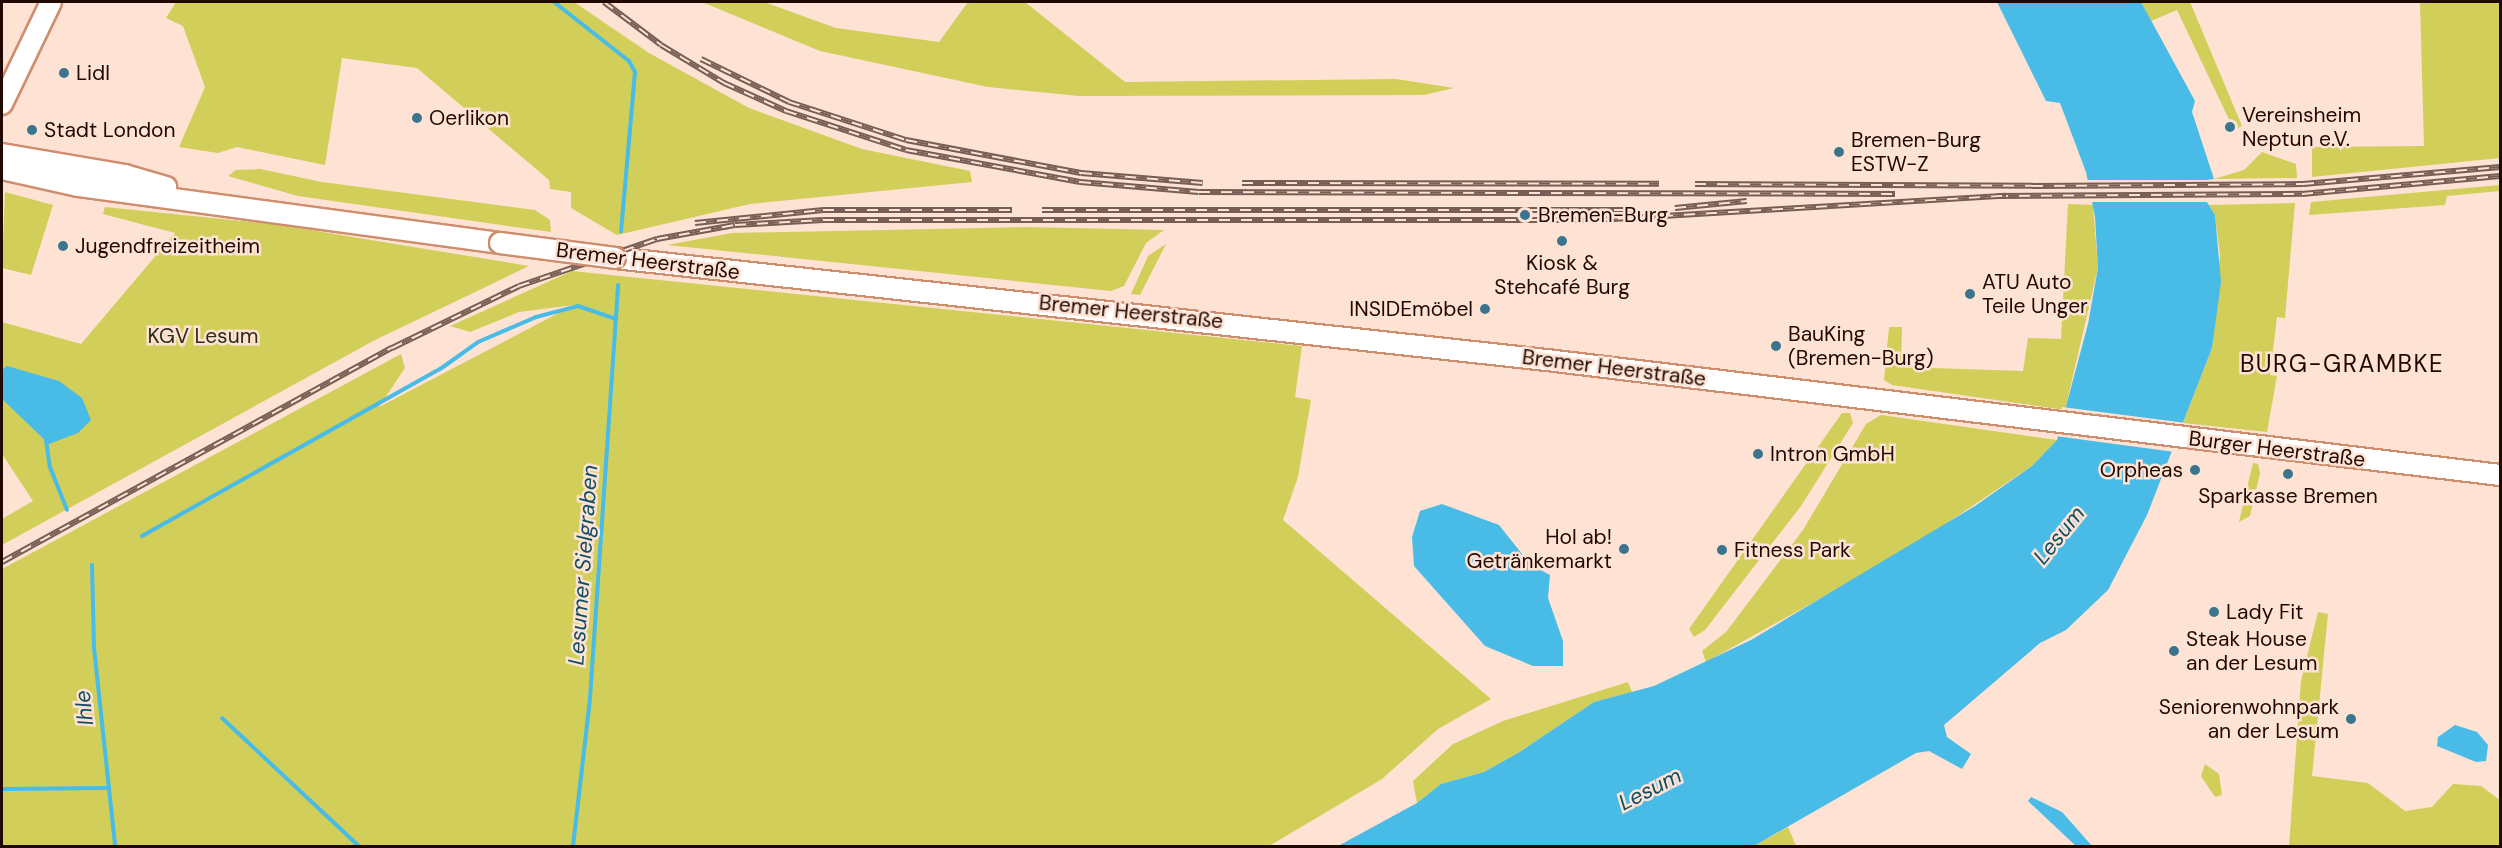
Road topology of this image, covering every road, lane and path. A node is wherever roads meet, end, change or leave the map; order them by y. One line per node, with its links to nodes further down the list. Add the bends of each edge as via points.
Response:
1 (51, 2): 2 (main road)
2 (2, 104)
3 (2, 154): 5 (main road, Bremer Heerstraße, via 125,175)
4 (2, 169): 5 (main road, Bremer Heerstraße, via 78,186)
5 (209, 200): 6 (main road, Bremer Heerstraße, bridge, via 500,243 1123,311)
6 (2054, 422): 7 (main road, Burger Heerstraße)
7 (2500, 476)

